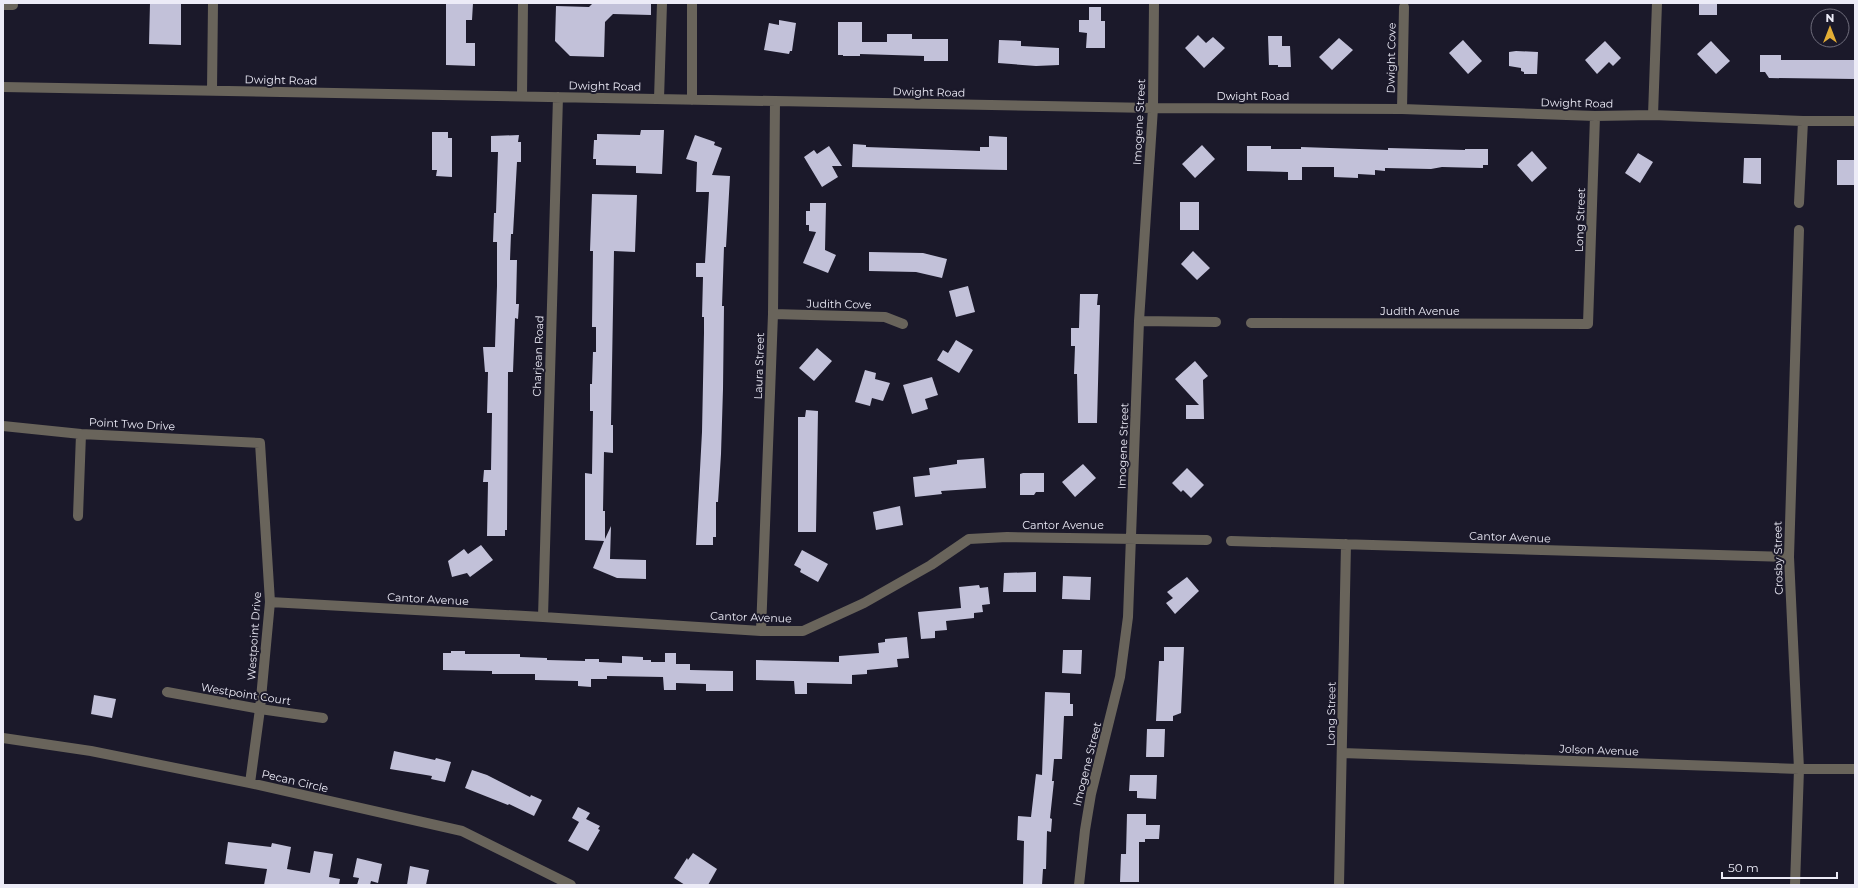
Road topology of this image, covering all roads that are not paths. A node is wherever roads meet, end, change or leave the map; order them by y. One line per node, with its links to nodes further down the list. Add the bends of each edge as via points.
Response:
1 (214, 3): 9 (street)
2 (523, 3): 10 (street)
3 (662, 3): 12 (street)
4 (692, 3): 13 (street)
5 (1154, 3): 15 (street, Imogene Street)
6 (1657, 3): 17 (street)
7 (1404, 7): 16 (street, Dwight Cove)
8 (3, 87): 9 (street, Dwight Road)
9 (212, 90): 10 (street, Dwight Road)
10 (522, 96): 11 (street, Dwight Road)
11 (558, 97): 12 (street, Dwight Road); 39 (street, Charjean Road)
12 (659, 99): 13 (street, Dwight Road)
13 (692, 100): 14 (street, Dwight Road)
14 (775, 101): 15 (street, Dwight Road); 23 (street, Laura Street)
15 (1153, 108): 16 (street, Dwight Road); 24 (street, Imogene Street)
16 (1402, 109): 18 (street, Dwight Road)
17 (1653, 115): 18 (street, Dwight Road); 19 (street, Dwight Road)
18 (1595, 116): 28 (street, Long Street)
19 (1803, 121): 20 (street, Dwight Road); 21 (street)
20 (1855, 121)
21 (1799, 203)
22 (1799, 230): 37 (street, Crosby Street)
23 (773, 314): 27 (street, Judith Cove, via 885,317); 40 (street, Laura Street)
24 (1139, 321): 25 (street); 33 (street, Imogene Street)
25 (1216, 322)
26 (1251, 323): 28 (street, Judith Avenue)
27 (903, 324)
28 (1588, 324)
29 (3, 426): 30 (street, Point Two Drive)
30 (81, 434): 31 (street, Point Two Drive); 32 (street)
31 (260, 442): 38 (street, Westpoint Drive)
32 (78, 516)
33 (1132, 538): 34 (street, Cantor Avenue); 40 (street, Cantor Avenue, via 1007,537 969,540 864,603 803,631); 50 (street, Imogene Street, via 1125,646 1084,830)
34 (1208, 540)
35 (1231, 541): 36 (street, Cantor Avenue)
36 (1346, 544): 37 (street, Cantor Avenue); 45 (street, Long Street)
37 (1789, 557): 46 (street, Crosby Street)
38 (270, 602): 39 (street, Cantor Avenue); 42 (street, Westpoint Drive)
39 (543, 616): 40 (street, Cantor Avenue)
40 (762, 631)
41 (166, 692): 42 (street, Westpoint Court)
42 (260, 709): 43 (street, Westpoint Court); 48 (street, Westpoint Drive)
43 (323, 718)
44 (3, 738): 48 (street, Pecan Circle, via 91,751)
45 (1342, 753): 46 (street, Jolson Avenue); 51 (street, Long Street)
46 (1799, 769): 47 (street, Jolson Avenue); 52 (street, Crosby Street)
47 (1855, 769)
48 (250, 783): 49 (street, Pecan Circle, via 462,831)
49 (571, 885)
50 (1079, 885)
51 (1339, 885)
52 (1795, 885)

